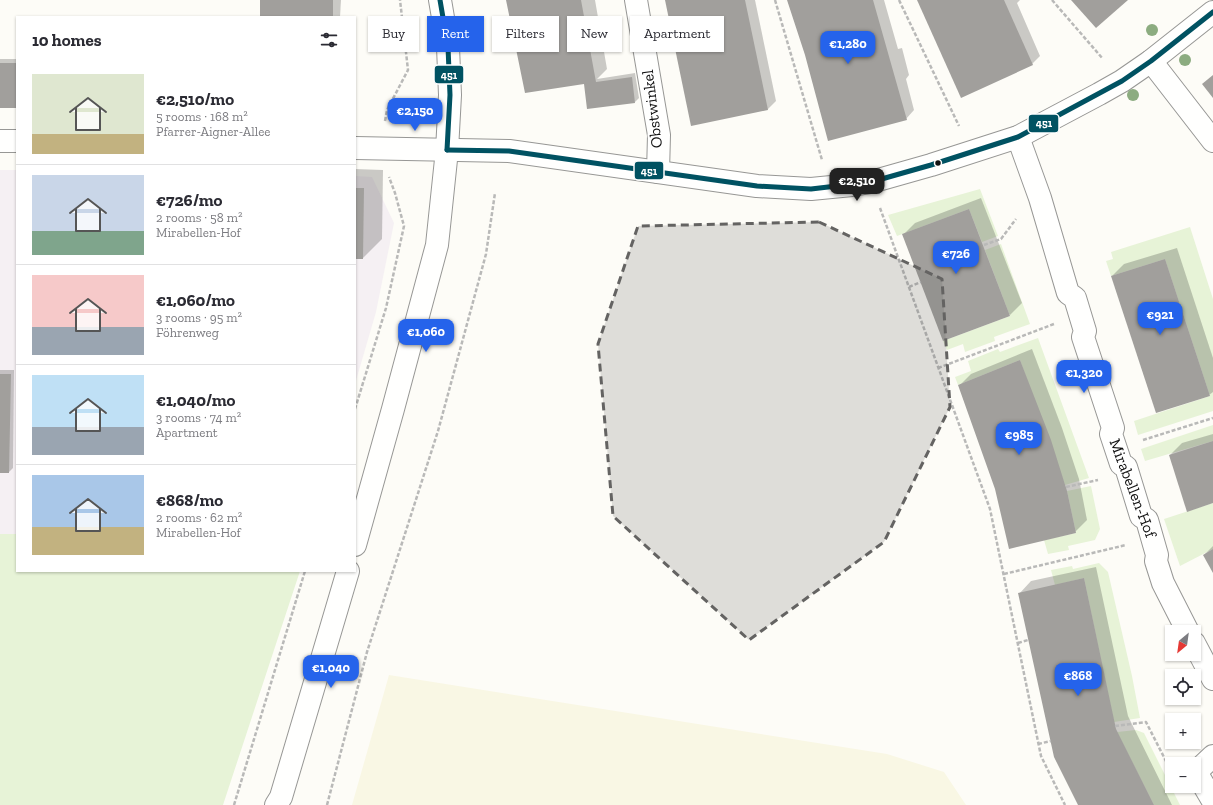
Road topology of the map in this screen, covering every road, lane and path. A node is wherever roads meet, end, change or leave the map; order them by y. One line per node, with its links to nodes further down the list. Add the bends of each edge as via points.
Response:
1 (400, 0): 15 (path, via 408,70 386,110)
2 (440, 0): 16 (street, via 448,47 450,94)
3 (636, 0): 18 (street, Obstwinkel, via 659,135)
4 (774, 0): 20 (path)
5 (899, 0): 17 (path, via 958,121)
6 (1052, 0): 9 (path)
7 (1213, 12): 8 (street)
8 (1151, 62): 9 (street); 13 (street)
9 (1122, 81): 10 (street)
10 (1018, 138): 17 (street); 22 (street, Mirabellen-Hof)
11 (0, 141): 12 (street)
12 (16, 141)
13 (1213, 141)
14 (356, 148): 15 (street)
15 (382, 148): 16 (street); 28 (path, via 383,162 404,226 386,308)
16 (447, 150): 18 (street, via 509,151); 31 (street, via 437,245)
17 (968, 153): 19 (street)
18 (658, 172): 20 (street, via 757,186 811,190)
19 (871, 182): 20 (street); 25 (path)
20 (830, 188)
21 (495, 193): 49 (path, via 486,254 438,431 367,652)
22 (1040, 198): 23 (path, via 1027,204 1001,239); 30 (street, Mirabellen-Hof, via 1068,293 1075,298 1086,331 1083,337 1113,428 1111,434)
23 (984, 246)
24 (921, 282): 25 (path)
25 (909, 287): 27 (path)
26 (1028, 333): 27 (path)
27 (938, 368): 35 (path, via 990,509)
28 (356, 406)
29 (1213, 418): 30 (path)
30 (1116, 449): 36 (street, Mirabellen-Hof, via 1121,464 1126,467 1141,516 1147,520 1158,555 1156,561 1163,583)
31 (356, 541)
32 (1118, 547): 35 (path)
33 (305, 572): 48 (path)
34 (348, 572): 47 (street)
35 (1004, 574): 38 (path)
36 (1184, 625)
37 (1028, 640): 38 (path)
38 (1018, 643): 43 (path)
39 (1201, 656): 40 (street)
40 (1213, 679)
41 (1115, 726): 45 (path, via 1146,722)
42 (1050, 742): 43 (path)
43 (1038, 744): 50 (path, via 1041,756)
44 (1213, 756): 46 (street, via 1196,772)
45 (1165, 758)
46 (1213, 801)
47 (279, 802)
48 (234, 805)
49 (327, 805)
50 (1065, 805)

